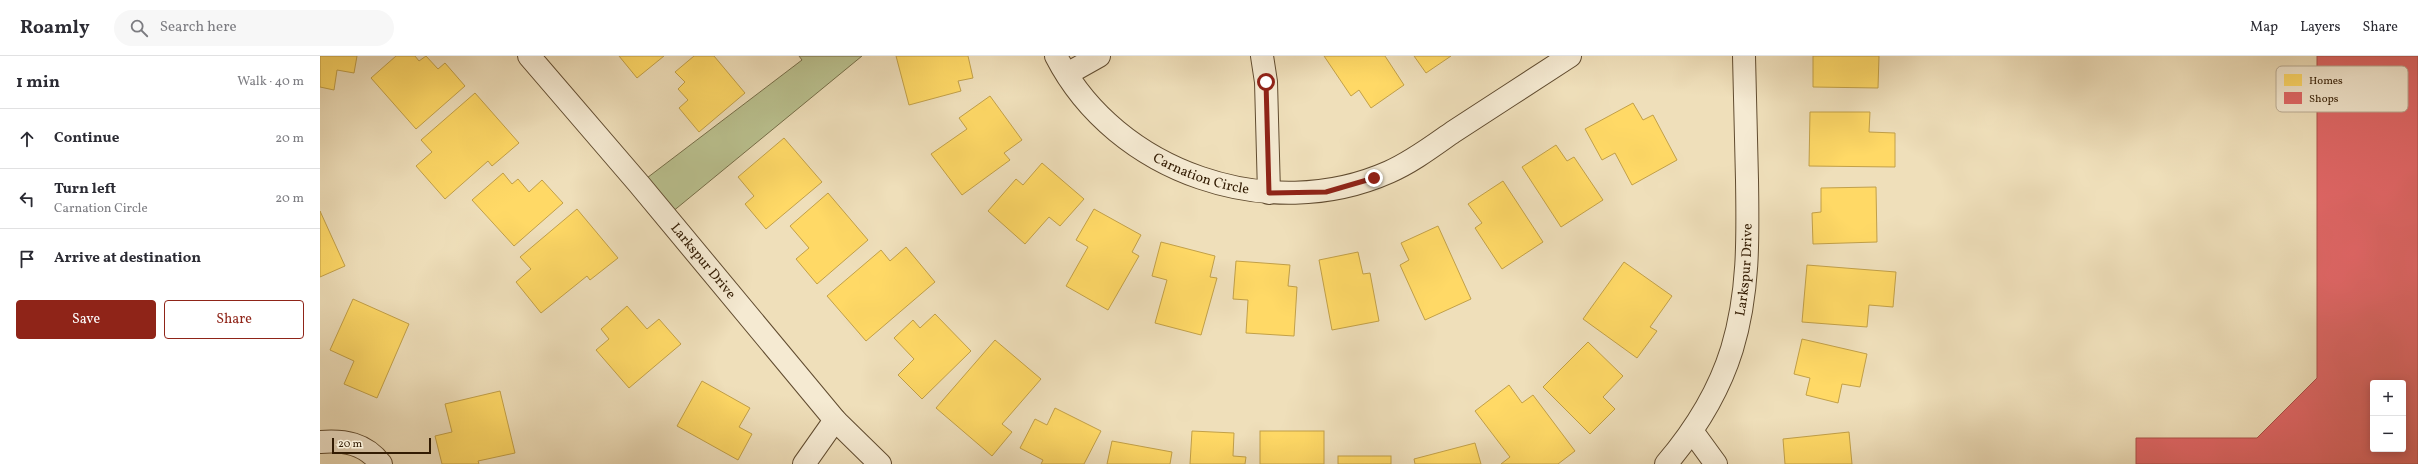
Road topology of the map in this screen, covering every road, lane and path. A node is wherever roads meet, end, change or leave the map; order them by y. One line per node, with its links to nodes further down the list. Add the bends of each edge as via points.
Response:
1 (530, 56): 8 (street, Larkspur Drive, via 650,196)
2 (1099, 56): 6 (street)
3 (1262, 56): 7 (street, via 1266,82)
4 (1570, 56): 7 (street, Carnation Circle, via 1390,172 1326,192)
5 (1744, 56): 9 (street, Larkspur Drive, via 1748,237 1746,287 1730,355 1712,398)
6 (1061, 65): 7 (street, Carnation Circle, via 1103,118 1140,148 1161,161 1204,180)
7 (1269, 193)
8 (835, 420): 12 (street); 13 (street, Larkspur Drive)
9 (1692, 431): 14 (street, Larkspur Drive); 15 (street)
10 (320, 442): 11 (street, via 336,441 357,445 367,449)
11 (380, 464)
12 (804, 464)
13 (880, 464)
14 (1666, 464)
15 (1716, 464)

